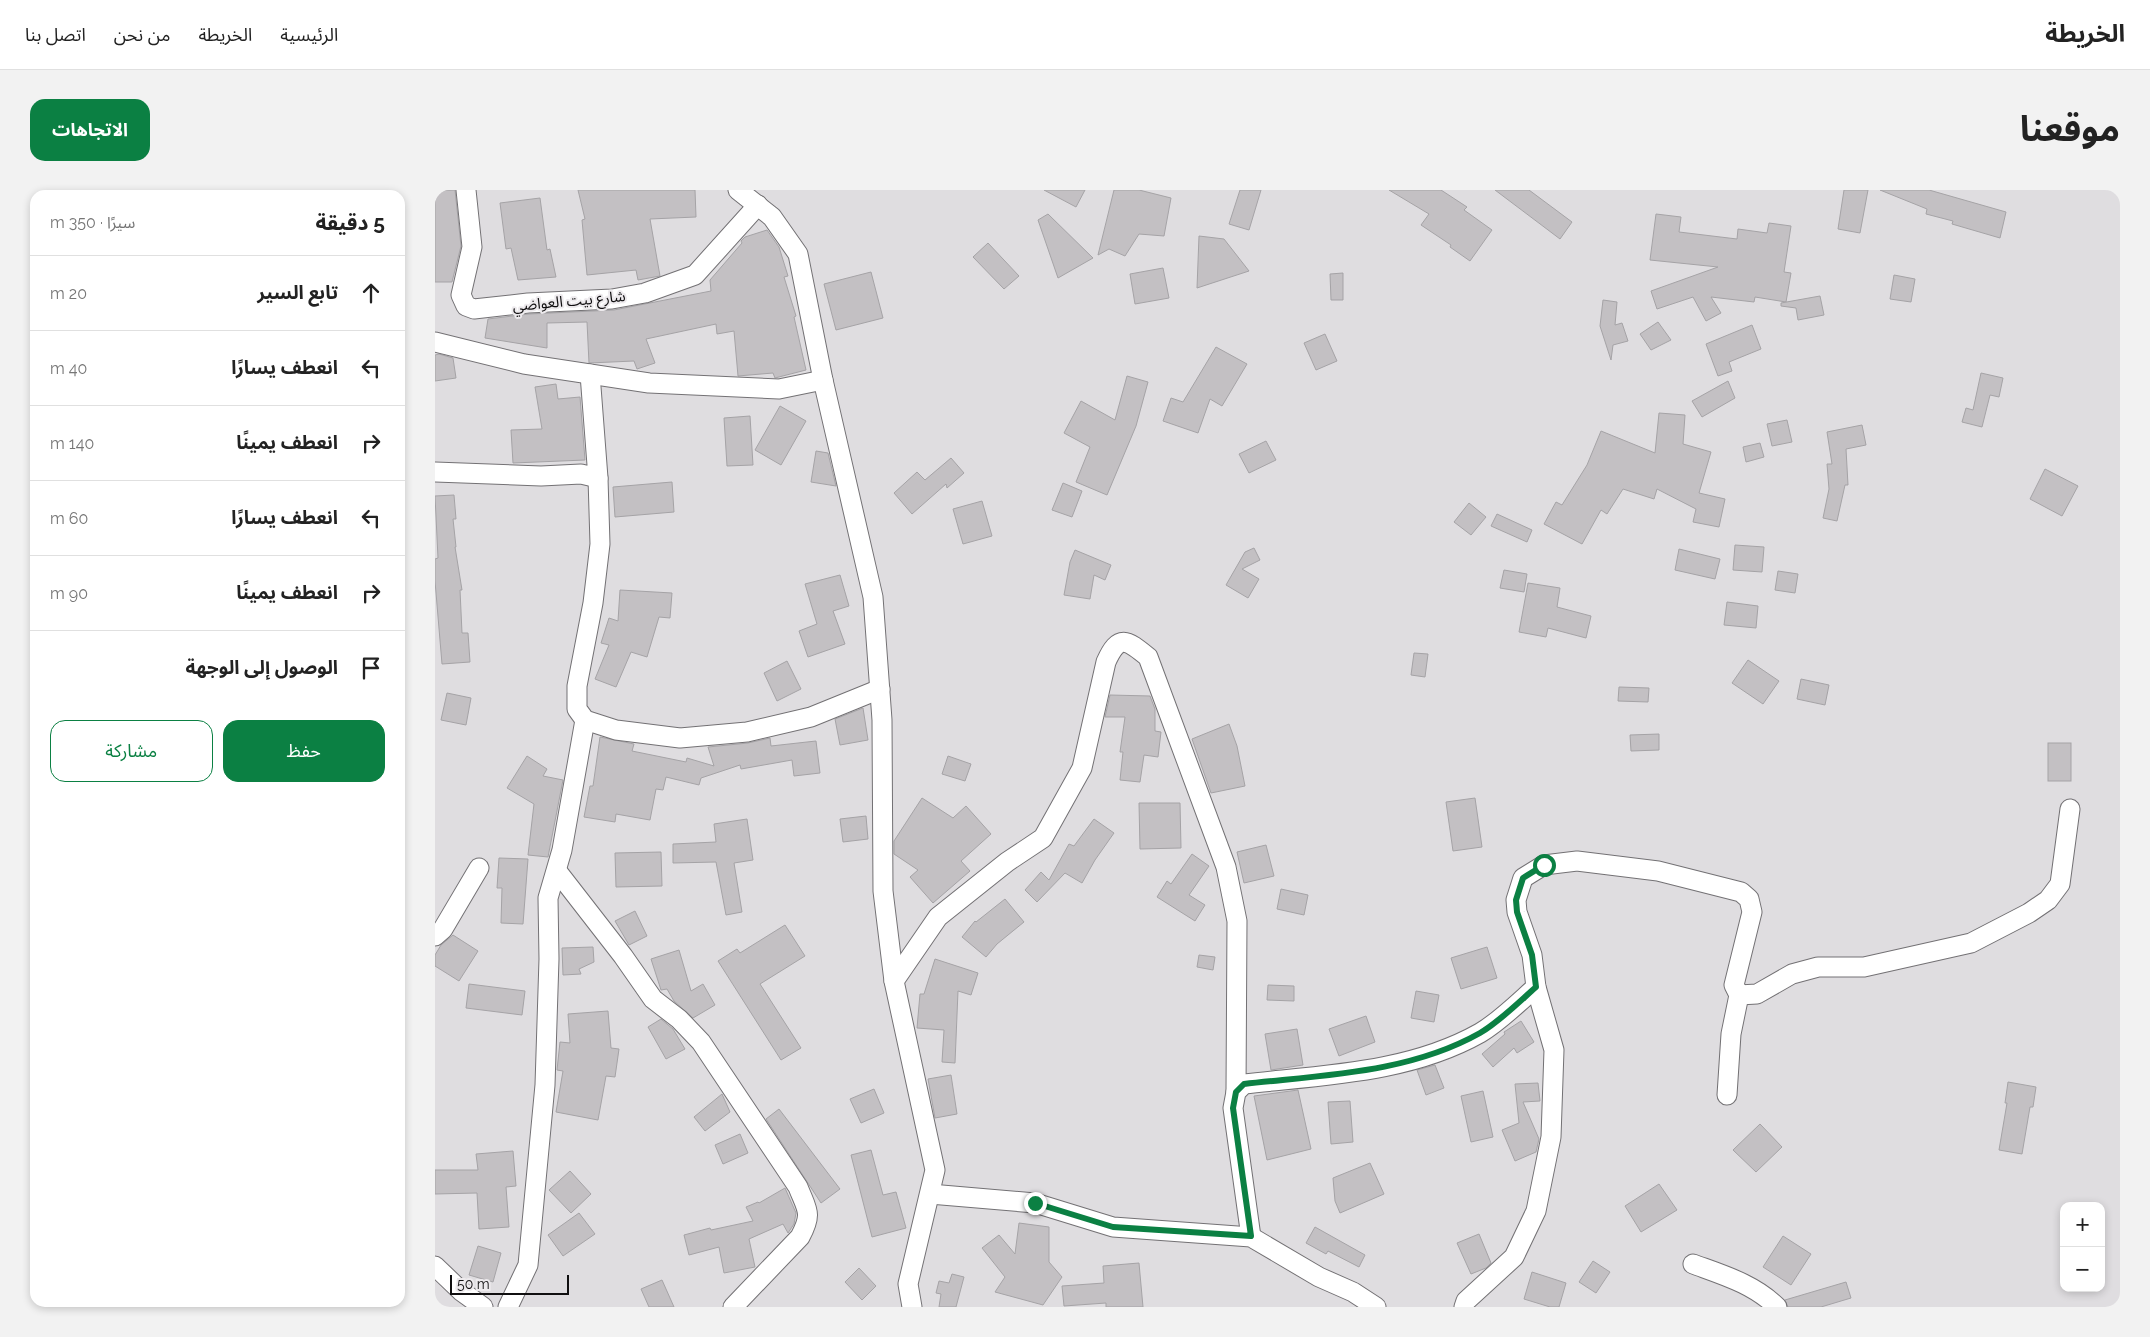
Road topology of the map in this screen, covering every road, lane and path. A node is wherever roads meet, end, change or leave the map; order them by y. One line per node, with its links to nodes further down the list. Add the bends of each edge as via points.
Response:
1 (466, 190): 3 (street, شارع بيت العواضي, via 472,247 461,295 466,306 474,309 612,299 695,275)
2 (738, 190): 3 (street)
3 (758, 205): 6 (street, via 772,217 798,254)
4 (435, 342): 5 (street, via 524,364)
5 (590, 374): 6 (street, via 649,383 751,389 779,389); 8 (street)
6 (823, 380): 9 (street, via 873,598)
7 (435, 472): 8 (street, via 541,476 581,474)
8 (598, 478): 10 (street, via 600,544 593,603 577,686 577,709)
9 (880, 689): 10 (street, via 811,717 747,732 680,738 616,730); 15 (street, via 883,891)
10 (585, 720): 13 (street)
11 (2071, 809): 17 (street, via 2060,884 2048,900 2029,913 1971,943 1863,967 1818,966 1791,974 1757,994)
12 (479, 868): 14 (street, via 443,929)
13 (557, 871): 25 (street, via 548,898 545,1085 528,1265); 26 (street, via 653,999 701,1042 798,1187 809,1213 800,1237)
14 (435, 936)
15 (894, 980): 18 (street, via 937,917 1043,838 1082,768 1106,662 1113,647 1122,642 1132,644 1148,657 1226,868 1237,921); 20 (street, via 935,1170)
16 (1536, 987): 17 (street, via 1532,955 1517,912 1516,900 1523,878 1544,865 1577,861 1658,871 1741,892 1749,899 1752,912 1734,985); 18 (street, via 1482,1032 1437,1054 1362,1071 1244,1084); 29 (street, via 1554,1050 1551,1137 1536,1211 1514,1257 1466,1301)
17 (1739, 995): 19 (street, via 1731,1034)
18 (1236, 1092): 21 (street, via 1233,1108)
19 (1727, 1095)
20 (930, 1194): 21 (street, via 1035,1203 1113,1227); 27 (street, via 908,1284)
21 (1251, 1236): 28 (street)
22 (1693, 1264): 30 (street, via 1741,1282 1763,1294)
23 (435, 1266): 24 (street)
24 (483, 1307)
25 (508, 1307)
26 (733, 1307)
27 (912, 1307)
28 (1376, 1307)
29 (1464, 1307)
30 (1777, 1307)

